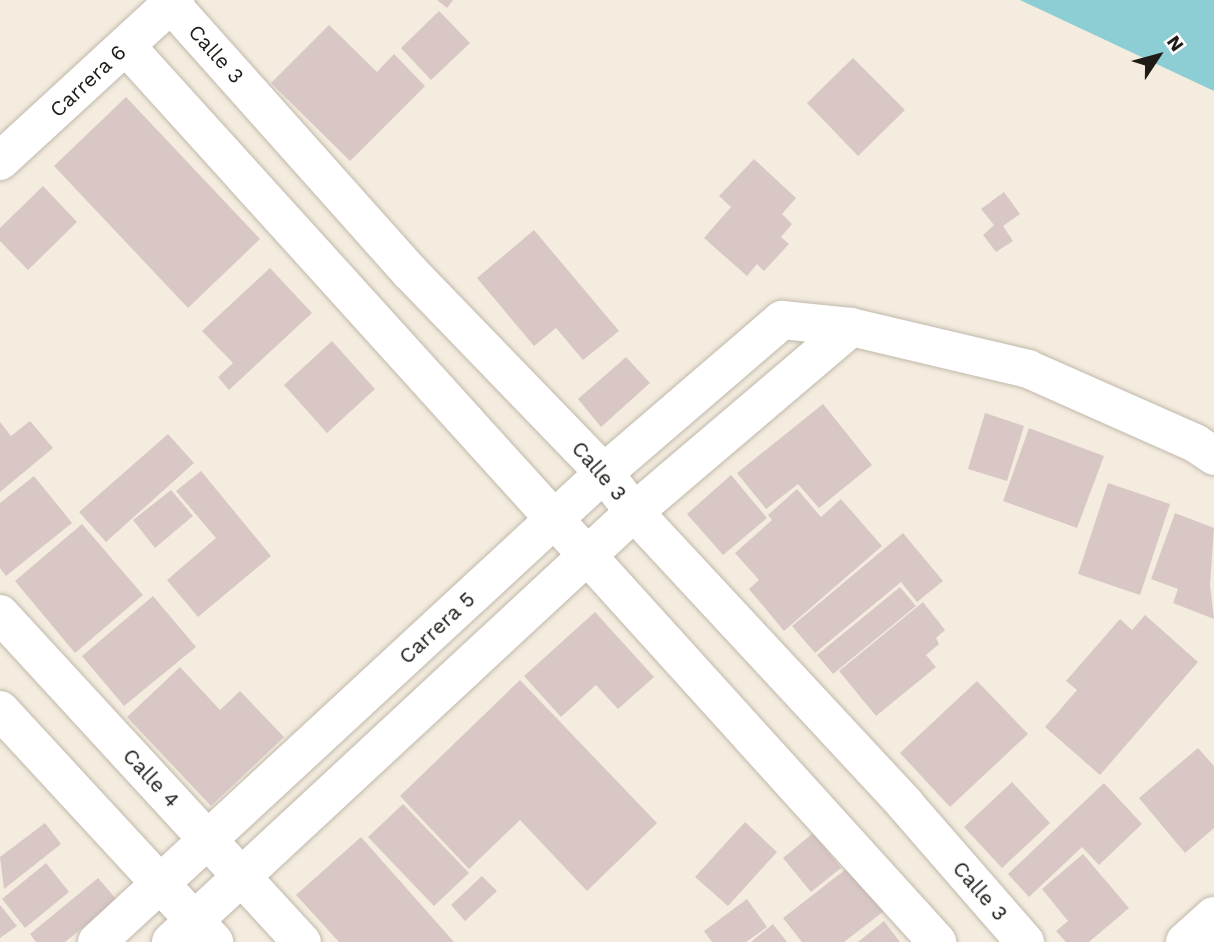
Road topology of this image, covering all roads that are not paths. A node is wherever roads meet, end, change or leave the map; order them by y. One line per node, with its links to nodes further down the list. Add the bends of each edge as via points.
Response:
1 (173, 2): 2 (street, Carrera 6); 6 (street, Calle 3, via 410,272)
2 (126, 46): 3 (street, Carrera 6); 8 (street)
3 (0, 161)
4 (851, 327): 5 (street, via 1028,369 1195,443); 6 (street, Carrera 5, via 782,320); 7 (street)
5 (1214, 456)
6 (604, 473): 7 (street, Calle 3); 8 (street, Carrera 5)
7 (634, 512): 9 (street); 20 (street, Calle 3, via 905,804)
8 (553, 520): 9 (street); 12 (street, Carrera 5)
9 (586, 557): 13 (street); 19 (street)
10 (0, 614): 12 (street, Calle 4)
11 (0, 710): 14 (street)
12 (207, 839): 13 (street, Calle 4); 14 (street, Carrera 5)
13 (242, 877): 16 (street); 18 (street, Calle 4)
14 (160, 883): 16 (street); 17 (street, Carrera 5)
15 (1214, 916): 21 (street)
16 (193, 935)
17 (97, 942)
18 (302, 942)
19 (937, 942)
20 (1025, 942)
21 (1185, 942)

